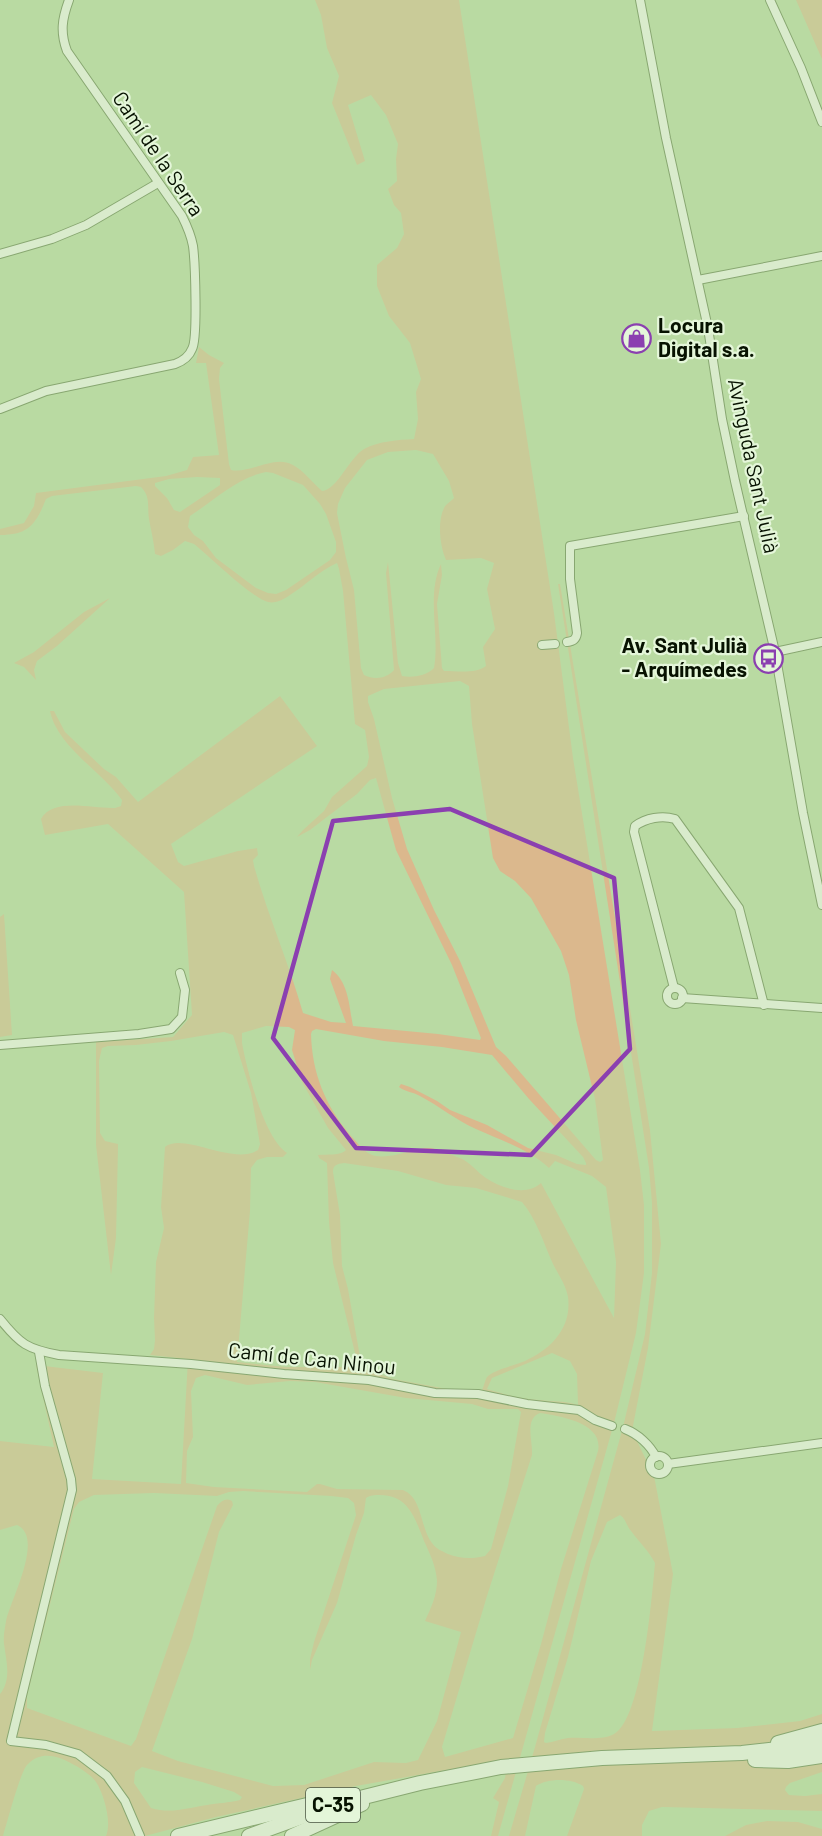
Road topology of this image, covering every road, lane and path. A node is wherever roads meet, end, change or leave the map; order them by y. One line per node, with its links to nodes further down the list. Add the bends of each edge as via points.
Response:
1 (69, 0): 5 (street, Camí de la Serra, via 61,30 67,51)
2 (640, 0): 8 (street, Avinguda Sant Julià)
3 (770, 0): 4 (street)
4 (822, 122)
5 (158, 183): 6 (street, via 86,225); 9 (street, Camí de la Serra, via 182,216 194,249 195,341 189,355 175,364 46,391)
6 (0, 254)
7 (822, 256): 8 (street)
8 (698, 280): 10 (street, Avinguda Sant Julià)
9 (0, 409)
10 (744, 516): 11 (street, via 570,546 577,633 573,641); 15 (street, Avinguda Sant Julià)
11 (567, 642)
12 (822, 642): 15 (street)
13 (555, 644): 14 (street)
14 (542, 645)
15 (775, 652): 16 (street, Avinguda Sant Julià)
16 (822, 905)
17 (180, 973): 22 (street, via 185,990 182,1017 171,1029)
18 (674, 988): 19 (street); 19 (street, via 668,992 669,1000 675,1003); 20 (street, via 634,832 640,822 660,817 675,819 738,908)
19 (682, 998): 20 (street)
20 (764, 1005): 21 (street)
21 (822, 1008)
22 (0, 1045)
23 (0, 1319): 24 (street, via 15,1337)
24 (39, 1352): 25 (street, Camí de Can Ninou, via 369,1380 435,1393 478,1394 579,1410); 36 (street, via 72,1490 11,1741 78,1754 107,1776 125,1801)
25 (612, 1426)
26 (625, 1429): 28 (street, via 637,1434)
27 (822, 1443): 29 (street)
28 (656, 1458): 29 (street, via 663,1458); 29 (street, via 651,1464 655,1473 665,1472)
29 (668, 1464)
30 (822, 1731): 32 (highway)
31 (822, 1744): 32 (highway, C-35)
32 (729, 1753): 33 (highway, C-35)
33 (714, 1754): 34 (highway, via 788,1761); 35 (highway, C-35, via 544,1762)
34 (822, 1756)
35 (420, 1783): 37 (highway, via 363,1791); 38 (highway, C-35, via 340,1803); 39 (highway, via 354,1807)
36 (140, 1836)
37 (178, 1836)
38 (249, 1836)
39 (292, 1836)

